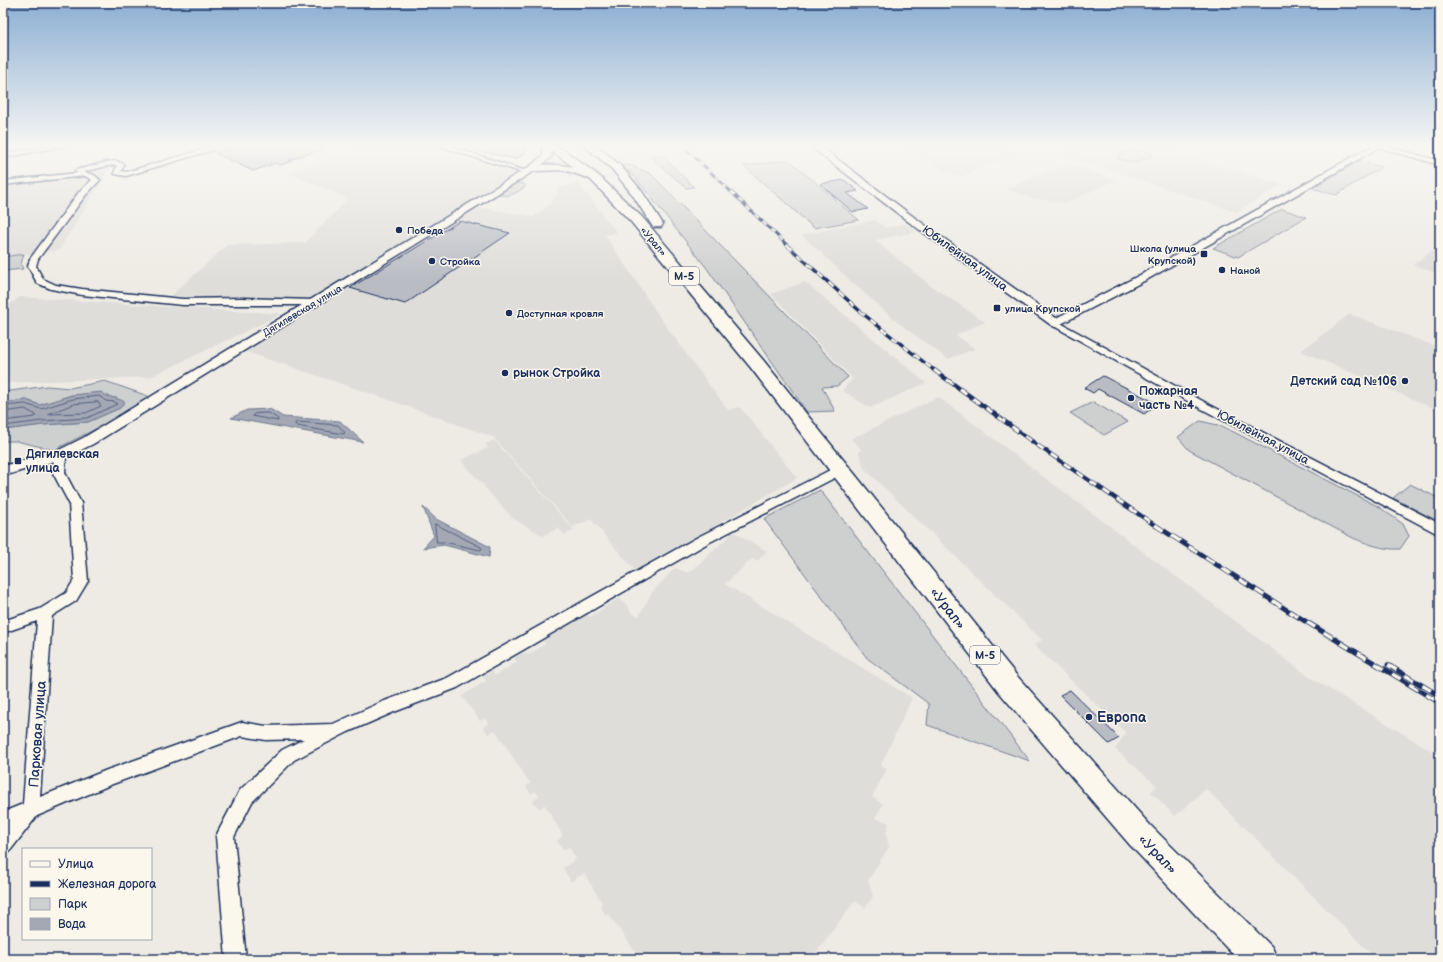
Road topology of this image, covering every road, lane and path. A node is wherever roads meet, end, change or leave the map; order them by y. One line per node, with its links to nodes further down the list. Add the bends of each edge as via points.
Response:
1 (85, 191): 9 (street, via 34,259 32,266 40,282 82,292 183,302)
2 (497, 191): 9 (street, Дягилевская улица)
3 (608, 191): 11 (highway, «Урал» / М-5, via 637,220)
4 (623, 191): 8 (highway, «Урал» / М-5)
5 (636, 191): 8 (main road)
6 (873, 191): 10 (street, Юбилейная улица)
7 (1297, 191): 10 (street, via 1144,277)
8 (658, 224): 11 (highway, «Урал» / М-5)
9 (314, 303): 12 (street, Дягилевская улица, via 88,441)
10 (1055, 323): 15 (street, Юбилейная улица, via 1204,406)
11 (731, 333): 13 (highway, «Урал» / М-5)
12 (60, 454): 14 (street, Дягилевская улица); 16 (street, via 59,473 75,503 81,581 71,597)
13 (840, 470): 18 (street, via 703,540 452,683); 23 (highway, «Урал» / М-5, via 1008,684 1140,835)
14 (3, 471)
15 (1440, 530)
16 (46, 613): 17 (street); 19 (street, Парковая улица)
17 (3, 627)
18 (334, 730): 19 (street, via 266,733 242,729 107,778); 22 (street, via 288,755 246,796 225,836)
19 (32, 809): 20 (street); 21 (street)
20 (3, 821)
21 (3, 846)
22 (236, 959)
23 (1260, 959)

